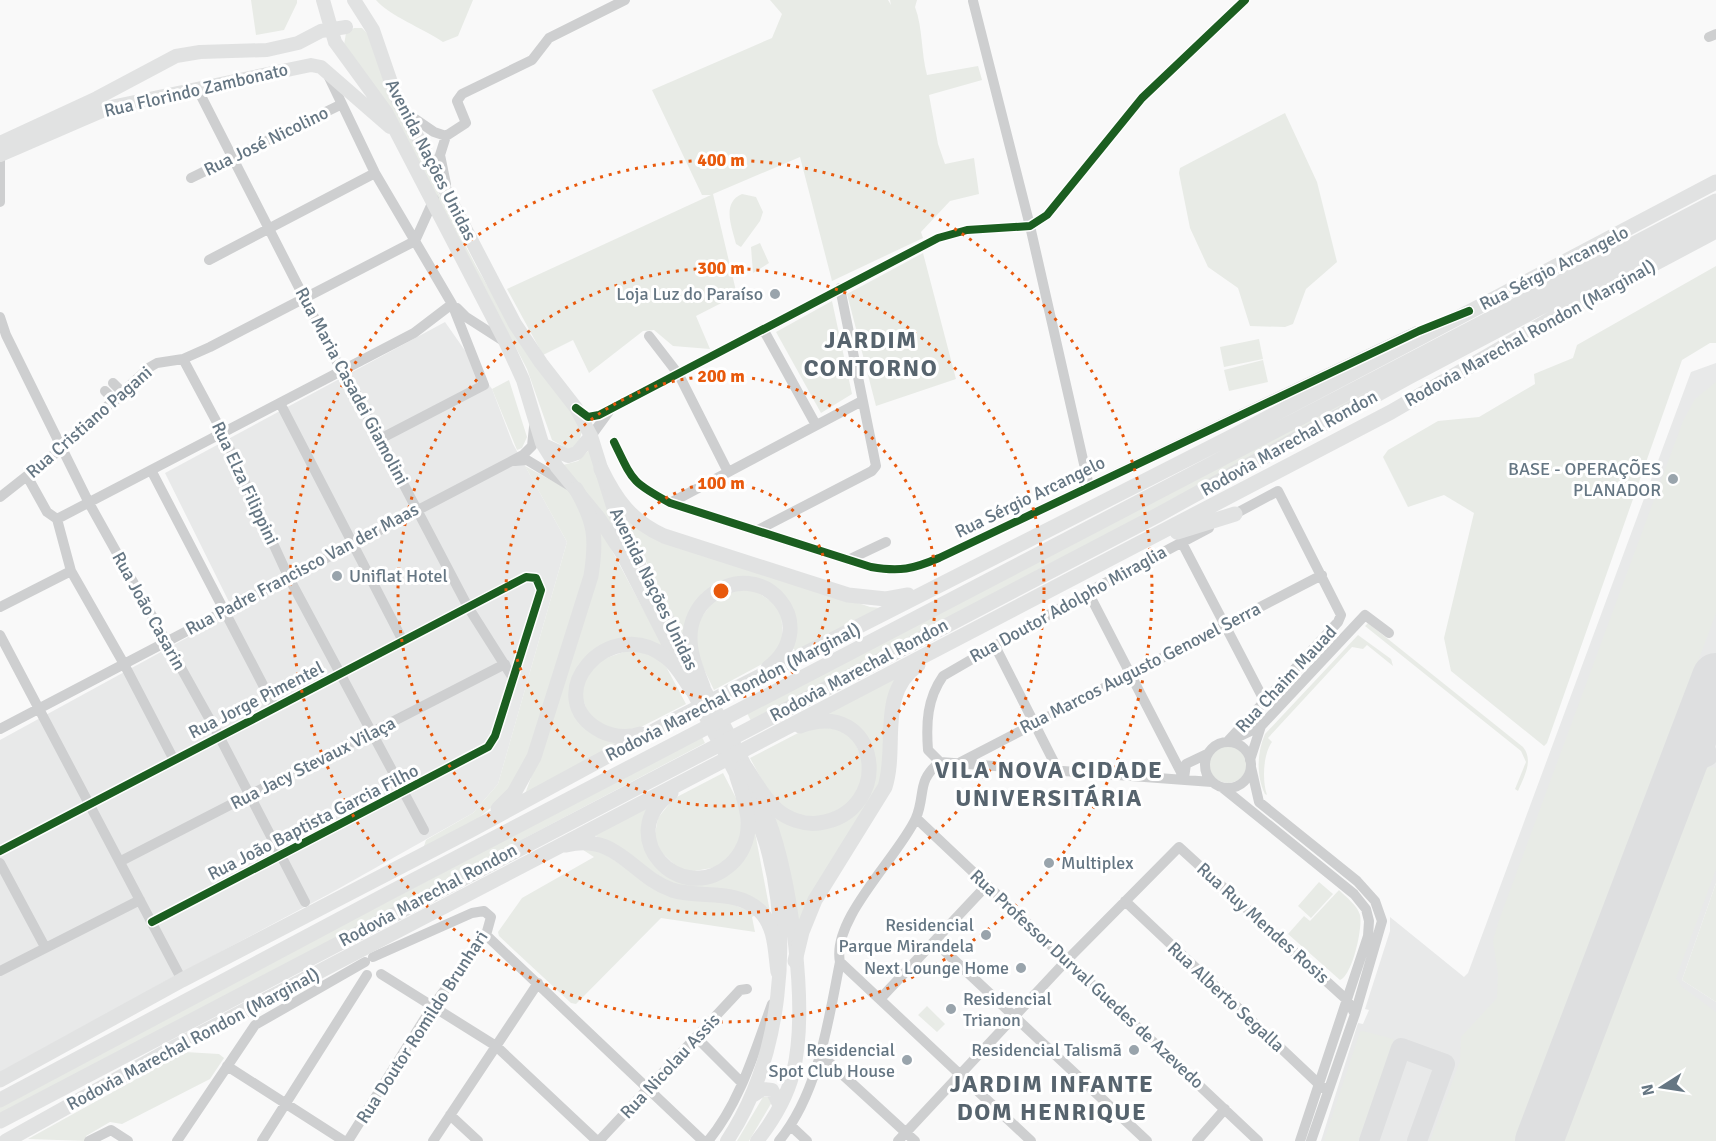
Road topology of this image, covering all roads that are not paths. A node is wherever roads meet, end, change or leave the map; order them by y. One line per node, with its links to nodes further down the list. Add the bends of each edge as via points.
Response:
1 (323, 0): 7 (main road, Avenida Nações Unidas)
2 (354, 0): 6 (main road, Avenida Nações Unidas)
3 (624, 0): 18 (street, via 549,38 532,60 462,94 457,101 466,123)
4 (1245, 0): 33 (street, via 1142,98 1052,216)
5 (973, 1): 33 (street)
6 (369, 21): 7 (main road); 13 (main road, Avenida Nações Unidas)
7 (331, 28): 8 (main road, Rua Florindo Zambonato, via 298,43); 17 (main road, Avenida Nações Unidas)
8 (250, 52): 9 (main road, Rua Florindo Zambonato, via 191,52); 11 (main road, via 260,65)
9 (147, 72): 14 (main road, via 145,86); 19 (main road, Rua Florindo Zambonato)
10 (326, 72): 11 (main road, Rua Florindo Zambonato, via 311,64); 15 (street); 17 (main road)
11 (258, 76): 12 (main road, Rua Florindo Zambonato)
12 (198, 90): 14 (main road, Rua Florindo Zambonato); 21 (street, Rua Maria Casadei Giamolini)
13 (395, 94): 16 (street); 30 (main road, Avenida Nações Unidas)
14 (155, 97): 20 (main road, Rua Florindo Zambonato, via 111,107)
15 (342, 104): 21 (street, Rua José Nicolino); 23 (street)
16 (415, 119): 18 (street); 22 (street)
17 (399, 135): 27 (main road, Avenida Nações Unidas)
18 (446, 136): 22 (street, via 440,149)
19 (0, 143)
20 (0, 156): 29 (street)
21 (233, 159): 24 (street, Rua José Nicolino); 34 (street, Rua Maria Casadei Giamolini)
22 (442, 168): 30 (street)
23 (375, 173): 34 (street); 36 (street)
24 (191, 178)
25 (1716, 182): 32 (highway, Rua Sérgio Arcangelo)
26 (1716, 190): 32 (highway)
27 (434, 200): 36 (street); 46 (main road, Avenida Nações Unidas)
28 (1716, 201): 176 (highway, Rodovia Marechal Rondon)
29 (0, 202)
30 (451, 202): 54 (main road, Avenida Nações Unidas, via 523,337)
31 (1716, 215): 182 (highway, Rodovia Marechal Rondon, via 1148,520)
32 (1643, 222): 41 (highway, Rua Sérgio Arcangelo)
33 (1030, 226): 38 (street, via 967,230 938,238); 69 (street)
34 (270, 229): 37 (street); 39 (street, Rua Maria Casadei Giamolini)
35 (1716, 231): 81 (highway, Rodovia Marechal Rondon (Marginal), via 1558,315 1390,412)
36 (415, 241): 39 (street, Rua Cristiano Pagani); 40 (street)
37 (209, 260)
38 (840, 288): 43 (street); 52 (street)
39 (306, 298): 47 (street, Rua Cristiano Pagani); 48 (street, Rua Maria Casadei Giamolini)
40 (452, 304): 46 (street); 48 (street, via 414,333); 60 (street, via 484,386)
41 (1469, 311): 69 (street, Rua Sérgio Arcangelo); 86 (highway, Rodovia Marechal Rondon (Marginal))
42 (0, 317): 45 (street, Rua João Casarin)
43 (763, 329): 49 (street); 57 (street)
44 (649, 336): 49 (street)
45 (3, 337): 63 (street, Rua João Casarin)
46 (506, 342): 56 (main road, Avenida Nações Unidas)
47 (183, 359): 51 (street, Rua Cristiano Pagani, via 156,363); 58 (street, Rua Elza Filippini)
48 (344, 369): 53 (street); 60 (street, Rua Maria Casadei Giamolini)
49 (679, 375): 55 (street); 67 (street)
50 (109, 387): 51 (street)
51 (119, 397): 63 (street, Rua Cristiano Pagani)
52 (862, 401): 57 (street); 77 (street, via 876,466)
53 (280, 403): 58 (street); 79 (street)
54 (576, 408): 55 (street, via 588,417); 59 (main road, Avenida Nações Unidas)
55 (611, 410): 59 (street)
56 (534, 417): 62 (main road, Avenida Nações Unidas); 64 (street, Rua Padre Francisco Van der Maas, via 532,446)
57 (816, 425): 67 (street)
58 (222, 432): 66 (street); 85 (street, Rua Elza Filippini)
59 (591, 436): 62 (main road, via 577,453 568,456); 65 (main road, Avenida Nações Unidas)
60 (380, 438): 74 (street, Rua Maria Casadei Giamolini)
61 (614, 442): 72 (street, Rua Sérgio Arcangelo, via 631,478)
62 (542, 443): 70 (main road, Avenida Nações Unidas)
63 (61, 449): 68 (street, Rua Cristiano Pagani); 73 (street, Rua João Casarin)
64 (508, 462): 70 (street, via 526,460); 74 (street, Rua Padre Francisco Van der Maas)
65 (601, 469): 86 (highway, via 625,510 643,526 664,536 860,597 895,598); 103 (main road, Avenida Nações Unidas, via 629,546)
66 (151, 470): 73 (street); 90 (street)
67 (728, 472): 72 (street)
68 (27, 476): 71 (street, Rua Cristiano Pagani); 76 (street, via 47,512)
69 (1089, 486): 82 (street, Rua Sérgio Arcangelo, via 915,568 895,571)
70 (576, 489): 103 (main road, Avenida Nações Unidas, via 623,555); 132 (highway, via 591,515 595,538 588,589 527,771 508,801)
71 (0, 497)
72 (670, 502): 77 (street, Rua Sérgio Arcangelo)
73 (89, 503): 76 (street); 94 (street, Rua João Casarin)
74 (417, 508): 79 (street, Rua Padre Francisco Van der Maas); 89 (street, Rua Maria Casadei Giamolini)
75 (1235, 514): 78 (street, Rua Doutor Adolpho Miraglia); 81 (highway); 84 (street, Rua Doutor Adolpho Miraglia, via 1278,491)
76 (57, 519): 83 (street)
77 (758, 530): 82 (street, Rua Sérgio Arcangelo)
78 (1181, 541): 87 (street, Rua Doutor Adolpho Miraglia); 91 (street)
79 (352, 542): 85 (street, Rua Padre Francisco Van der Maas); 95 (street)
80 (886, 542): 82 (street)
81 (1142, 542): 96 (highway, Rodovia Marechal Rondon (Marginal))
82 (848, 560)
83 (71, 572): 88 (street); 98 (street)
84 (1322, 575): 91 (street, Rua Marcos Augusto Genovel Serra); 105 (street, Rua Chaim Mauad, via 1341,615 1338,622)
85 (288, 576): 90 (street, Rua Padre Francisco Van der Maas); 101 (street, Rua Elza Filippini)
86 (940, 585): 104 (highway, Rodovia Marechal Rondon (Marginal))
87 (1088, 592): 97 (street, Rua Doutor Adolpho Miraglia); 100 (street)
88 (0, 607)
89 (468, 607): 95 (street, Rua Jorge Pimentel); 99 (street, Rua Maria Casadei Giamolini); 102 (street, Rua Jorge Pimentel, via 526,577 536,578 541,590)
90 (224, 610): 94 (street, Rua Padre Francisco Van der Maas); 106 (street)
91 (1225, 623): 100 (street, Rua Marcos Augusto Genovel Serra); 105 (street)
92 (1389, 633): 110 (street, via 1365,615)
93 (0, 635): 107 (street)
94 (166, 641): 98 (street, Rua Padre Francisco Van der Maas); 113 (street, Rua João Casarin)
95 (403, 641): 101 (street, Rua Jorge Pimentel)
96 (951, 641): 114 (highway, Rodovia Marechal Rondon (Marginal)); 147 (highway, via 898,684 892,706 890,767 885,788 815,900)
97 (995, 646): 108 (street); 118 (street, Rua Doutor Adolpho Miraglia, via 954,668 935,688 928,714 927,742 928,750)
98 (124, 663): 107 (street, Rua Padre Francisco Van der Maas); 117 (street)
99 (505, 664): 102 (street, Rua Maria Casadei Giamolini); 112 (street, Rua Jacy Stevaux Vilaça)
100 (1130, 673): 108 (street, Rua Marcos Augusto Genovel Serra); 124 (street)
101 (339, 674): 106 (street, Rua Jorge Pimentel); 112 (street, Rua Elza Filippini)
102 (513, 678): 127 (street, Rua João Baptista Garcia Filho, via 488,747)
103 (697, 688): 104 (highway, via 690,646 695,615 716,592 742,583 762,586 774,594 788,613 789,643 782,655); 109 (highway, via 666,657 645,647 618,646 586,664 578,681 577,698 582,714 596,729 626,737); 121 (main road, Avenida Nações Unidas)
104 (736, 690): 109 (highway, Rodovia Marechal Rondon (Marginal))
105 (1265, 702): 115 (street, Rua Chaim Mauad)
106 (275, 708): 113 (street, Rua Jorge Pimentel)
107 (39, 709): 111 (street, Rua Padre Francisco Van der Maas); 129 (street)
108 (1034, 722): 119 (street, Rua Marcos Augusto Genovel Serra); 122 (street)
109 (670, 723): 132 (highway, Rodovia Marechal Rondon (Marginal))
110 (1261, 726): 115 (street); 120 (street)
111 (0, 729)
112 (371, 732): 127 (street, Rua Elza Filippini); 128 (street, Rua Jacy Stevaux Vilaça)
113 (219, 736): 117 (street, Rua Jorge Pimentel); 128 (street, Rua João Casarin)
114 (772, 736): 121 (highway, via 818,722 840,723 854,731 870,762 868,782 858,801 845,814 831,820 813,824 798,821 776,809); 123 (highway, Rodovia Marechal Rondon (Marginal))
115 (1228, 741): 116 (street, via 1215,745); 120 (street, via 1242,746)
116 (1207, 754): 124 (street, via 1186,764); 125 (street, via 1205,769)
117 (174, 759): 129 (street, Rua Jorge Pimentel)
118 (940, 762): 119 (street); 130 (street, via 924,779)
119 (959, 763): 122 (street)
120 (1251, 764): 126 (street, via 1249,775 1238,786); 161 (street, via 1259,802 1357,881 1375,901 1382,921)
121 (742, 772): 123 (highway, via 748,820 743,848 721,871 691,878 664,866 650,847 648,833 656,807); 147 (main road, Avenida Nações Unidas, via 768,819 784,874); 151 (main road, Avenida Nações Unidas, via 770,861 779,924)
122 (1059, 772): 124 (street)
123 (700, 773): 133 (highway, Rodovia Marechal Rondon (Marginal))
124 (1184, 778): 125 (street)
125 (1212, 782): 126 (street)
126 (1223, 788): 154 (street, via 1354,894 1366,909 1368,936)
127 (403, 792): 131 (street, Rua Elza Filippini); 135 (street, Rua João Baptista Garcia Filho)
128 (249, 796): 135 (street, Rua João Casarin); 136 (street, Rua Jacy Stevaux Vilaça)
129 (90, 805): 134 (street, Rua Jorge Pimentel); 136 (street)
130 (916, 818): 138 (street, Rua Professor Durval Guedes de Azevedo); 148 (street, via 852,914 838,953)
131 (424, 830)
132 (471, 830): 152 (highway, Rodovia Marechal Rondon (Marginal))
133 (549, 850): 151 (highway, via 577,843 602,845 671,890 744,901 760,912 770,927); 180 (highway, Rodovia Marechal Rondon (Marginal))
134 (0, 851)
135 (280, 856): 141 (street, Rua João Casarin); 142 (street, Rua João Baptista Garcia Filho)
136 (121, 861): 139 (street)
137 (0, 863): 145 (street)
138 (987, 885): 144 (street); 146 (street, Rua Professor Durval Guedes de Azevedo)
139 (140, 900): 142 (street); 145 (street)
140 (1125, 901): 146 (street); 155 (street, Rua Ruy Mendes Rosis, via 1179,847); 171 (street, Rua Alberto Segalla)
141 (305, 902)
142 (152, 922): 152 (street)
143 (486, 935): 149 (street, Rua Doutor Romildo Brunhari, via 491,917 484,911 458,918); 153 (street); 160 (street, Rua Doutor Romildo Brunhari)
144 (935, 942): 158 (street); 162 (street)
145 (45, 947): 150 (street)
146 (1068, 959): 162 (street); 179 (street, Rua Professor Durval Guedes de Azevedo)
147 (795, 961): 178 (main road, Avenida Nações Unidas, via 799,1039 792,1077)
148 (840, 962): 158 (street); 166 (street)
149 (373, 963): 160 (street, via 375,977 381,974); 167 (street, via 349,972 255,1025); 177 (street)
150 (0, 971)
151 (778, 972): 156 (main road, Avenida Nações Unidas)
152 (182, 980): 164 (highway, Rodovia Marechal Rondon (Marginal))
153 (538, 983): 165 (street); 173 (street)
154 (1354, 983): 155 (street); 159 (street)
155 (1334, 988): 159 (street, Rua Ruy Mendes Rosis)
156 (777, 989): 170 (street, Avenida Nações Unidas); 175 (main road, Avenida Nações Unidas)
157 (744, 990): 163 (street, Rua Nicolau Assis)
158 (881, 998): 168 (street)
159 (1347, 999): 161 (street); 171 (street)
160 (432, 1007): 165 (street); 191 (street, Rua Doutor Romildo Brunhari)
161 (1355, 1014): 174 (street)
162 (1015, 1018): 168 (street); 203 (street)
163 (696, 1037): 170 (street); 173 (street, Rua Nicolau Assis)
164 (79, 1038): 169 (highway, Rodovia Marechal Rondon (Marginal)); 172 (highway)
165 (496, 1046): 181 (street); 194 (street)
166 (821, 1055): 183 (street); 184 (street)
167 (227, 1066): 177 (street); 189 (street)
168 (960, 1074): 184 (street); 202 (street)
169 (0, 1080)
170 (741, 1082): 196 (street, Avenida Nações Unidas, via 724,1122)
171 (1318, 1084): 174 (street, Rua Alberto Segalla); 206 (street)
172 (0, 1090)
173 (648, 1091): 194 (street, Rua Nicolau Assis); 195 (street)
174 (1328, 1092): 207 (street)
175 (754, 1095): 178 (main road, via 763,1089 772,1090); 197 (main road, Avenida Nações Unidas)
176 (0, 1100)
177 (287, 1104): 190 (street); 191 (street)
178 (779, 1104): 198 (main road, Avenida Nações Unidas)
179 (1225, 1109): 204 (street); 205 (street, Rua Professor Durval Guedes de Azevedo)
180 (54, 1112): 185 (highway); 186 (highway, Rodovia Marechal Rondon (Marginal))
181 (450, 1115): 192 (street); 193 (street)
182 (0, 1121)
183 (791, 1126): 199 (street); 200 (street)
184 (902, 1137): 201 (street)
185 (0, 1139)
186 (6, 1141)
187 (89, 1141): 188 (street, via 111,1130)
188 (129, 1141)
189 (177, 1141)
190 (262, 1141)
191 (346, 1141)
192 (433, 1141)
193 (477, 1141)
194 (598, 1141)
195 (703, 1141)
196 (708, 1141)
197 (727, 1141)
198 (757, 1141)
199 (779, 1141)
200 (807, 1141)
201 (915, 1141)
202 (1031, 1141)
203 (1147, 1141)
204 (1197, 1141)
205 (1258, 1141)
206 (1300, 1141)
207 (1311, 1141)

